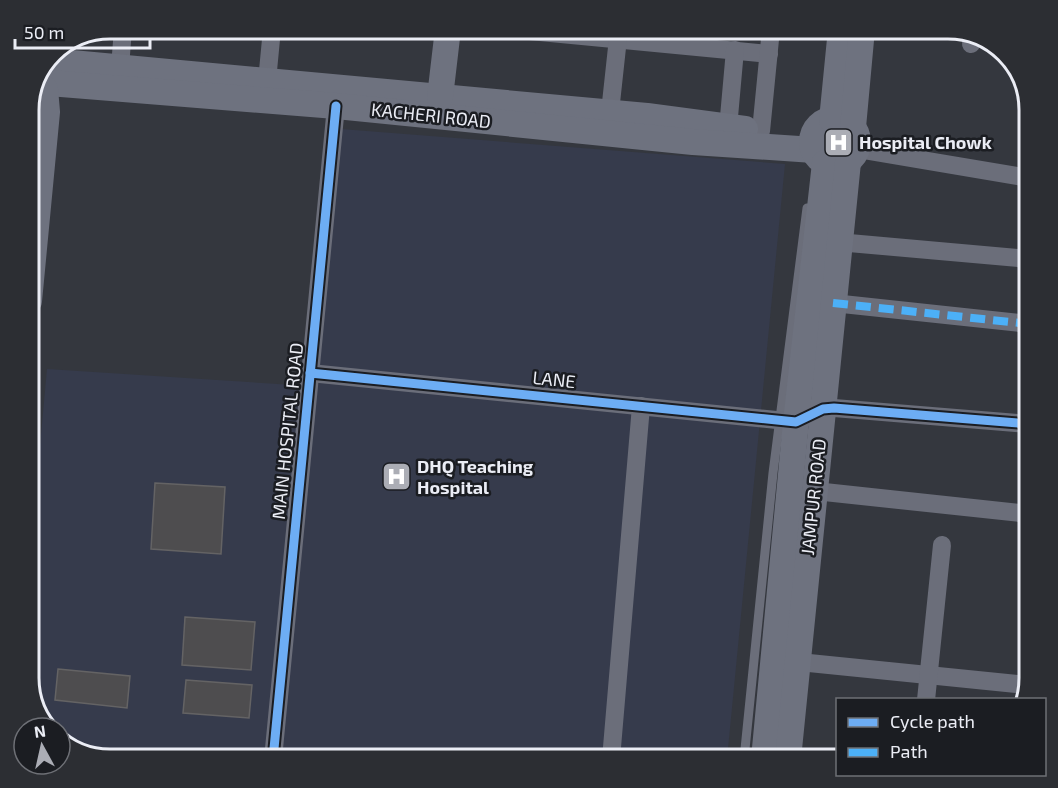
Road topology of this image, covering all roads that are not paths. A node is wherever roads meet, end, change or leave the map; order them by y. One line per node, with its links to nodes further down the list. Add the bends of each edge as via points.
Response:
1 (122, 39): 11 (street)
2 (271, 39): 15 (street)
3 (447, 39): 16 (main road)
4 (617, 39): 18 (street)
5 (655, 39): 9 (street)
6 (770, 39): 10 (street)
7 (840, 39): 21 (main road, JAMPUR ROAD)
8 (859, 39): 21 (main road, JAMPUR ROAD)
9 (735, 50): 10 (street); 19 (street)
10 (769, 54): 20 (street)
11 (120, 67): 12 (main road, KACHERI ROAD); 15 (main road, KACHERI ROAD)
12 (47, 78)
13 (47, 78): 17 (main road, KACHERI ROAD)
14 (45, 81): 23 (main road)
15 (267, 81): 16 (main road, KACHERI ROAD)
16 (440, 98): 18 (main road, KACHERI ROAD)
17 (336, 106): 21 (main road, KACHERI ROAD, via 693,142); 29 (street, MAIN HOSPITAL ROAD)
18 (610, 112): 19 (main road, KACHERI ROAD)
19 (728, 128): 20 (main road, KACHERI ROAD)
20 (760, 131): 21 (main road, KACHERI ROAD)
21 (830, 147): 22 (street); 25 (lane); 27 (main road, JAMPUR ROAD); 33 (main road, JAMPUR ROAD)
22 (1019, 176)
23 (39, 190)
24 (808, 199): 33 (lane)
25 (849, 243): 26 (street); 27 (lane)
26 (1019, 259)
27 (838, 304): 28 (street); 30 (lane); 32 (main road, JAMPUR ROAD)
28 (1019, 323)
29 (310, 372): 31 (street, LANE); 42 (street, MAIN HOSPITAL ROAD)
30 (837, 374)
31 (640, 406): 33 (street, LANE); 43 (street)
32 (831, 408): 33 (street); 34 (street); 35 (main road, JAMPUR ROAD)
33 (788, 421): 44 (lane, via 773,473); 45 (main road, JAMPUR ROAD)
34 (1019, 423)
35 (823, 493): 36 (street); 46 (main road, JAMPUR ROAD)
36 (1019, 513)
37 (942, 545): 39 (street)
38 (809, 663): 39 (street)
39 (928, 676): 40 (street); 41 (street)
40 (1019, 684)
41 (926, 698)
42 (274, 749)
43 (612, 749)
44 (745, 749)
45 (765, 749)
46 (789, 749)

